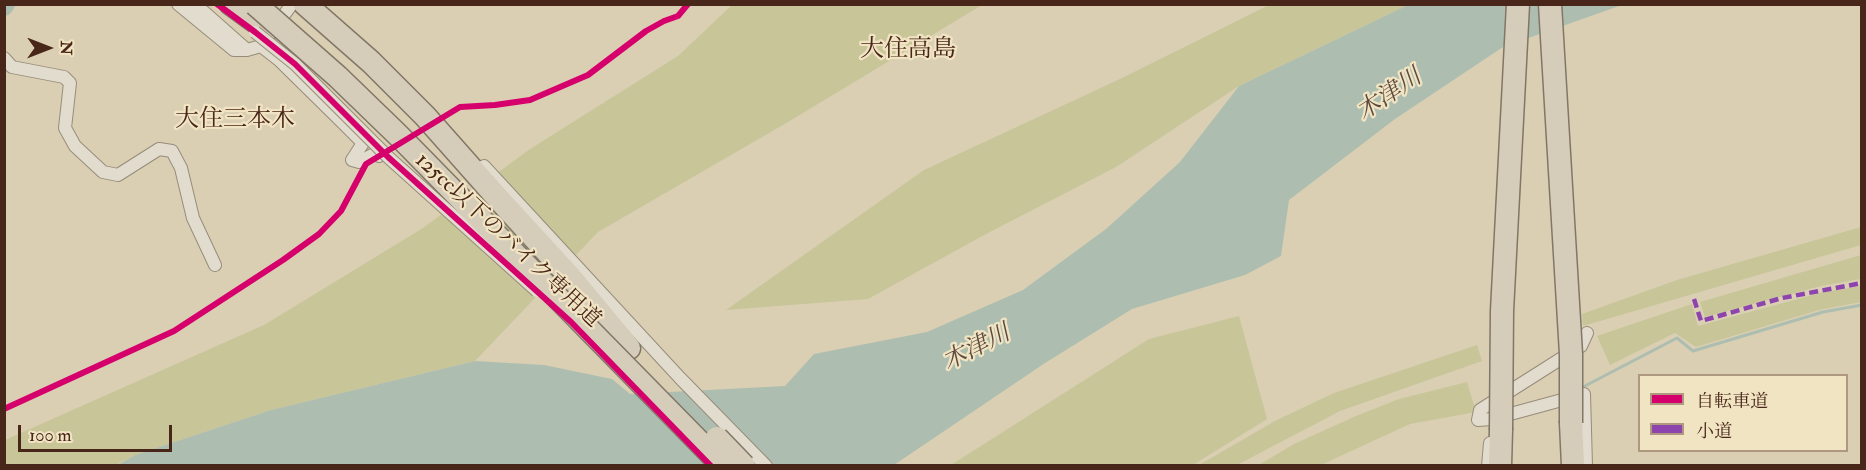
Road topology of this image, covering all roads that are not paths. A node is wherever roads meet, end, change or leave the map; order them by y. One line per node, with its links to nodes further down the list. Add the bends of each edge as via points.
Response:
1 (178, 4): 12 (street, via 234,50)
2 (195, 4): 12 (street)
3 (217, 4): 11 (street, 125cc以下のバイク専用道)
4 (231, 4): 11 (highway)
5 (279, 4): 17 (highway, via 412,127)
6 (292, 4): 11 (street)
7 (305, 4): 17 (highway, via 425,116)
8 (321, 4): 22 (street, 125cc以下のバイク専用道, via 465,145 680,378)
9 (1518, 4): 24 (highway, bridge, via 1502,311)
10 (1550, 4): 25 (highway, bridge, via 1571,354)
11 (258, 27): 12 (street); 14 (street, via 279,60 363,143 352,159 359,162 374,154); 19 (street, 125cc以下のバイク専用道, bridge, via 388,157 571,322); 20 (highway, bridge, via 555,296)
12 (247, 50)
13 (4, 58): 15 (street, via 12,67 64,77 70,83 65,128 75,146 103,172 118,175 159,149 172,151 181,168 193,218)
14 (379, 156)
15 (215, 264)
16 (1587, 333): 18 (street, via 1581,346 1480,410 1478,420)
17 (629, 348): 21 (highway, bridge)
18 (1492, 420): 23 (street); 26 (street, via 1584,394)
19 (711, 465)
20 (723, 465)
21 (744, 465)
22 (766, 465)
23 (1488, 465)
24 (1500, 465)
25 (1573, 465)
26 (1586, 465)

